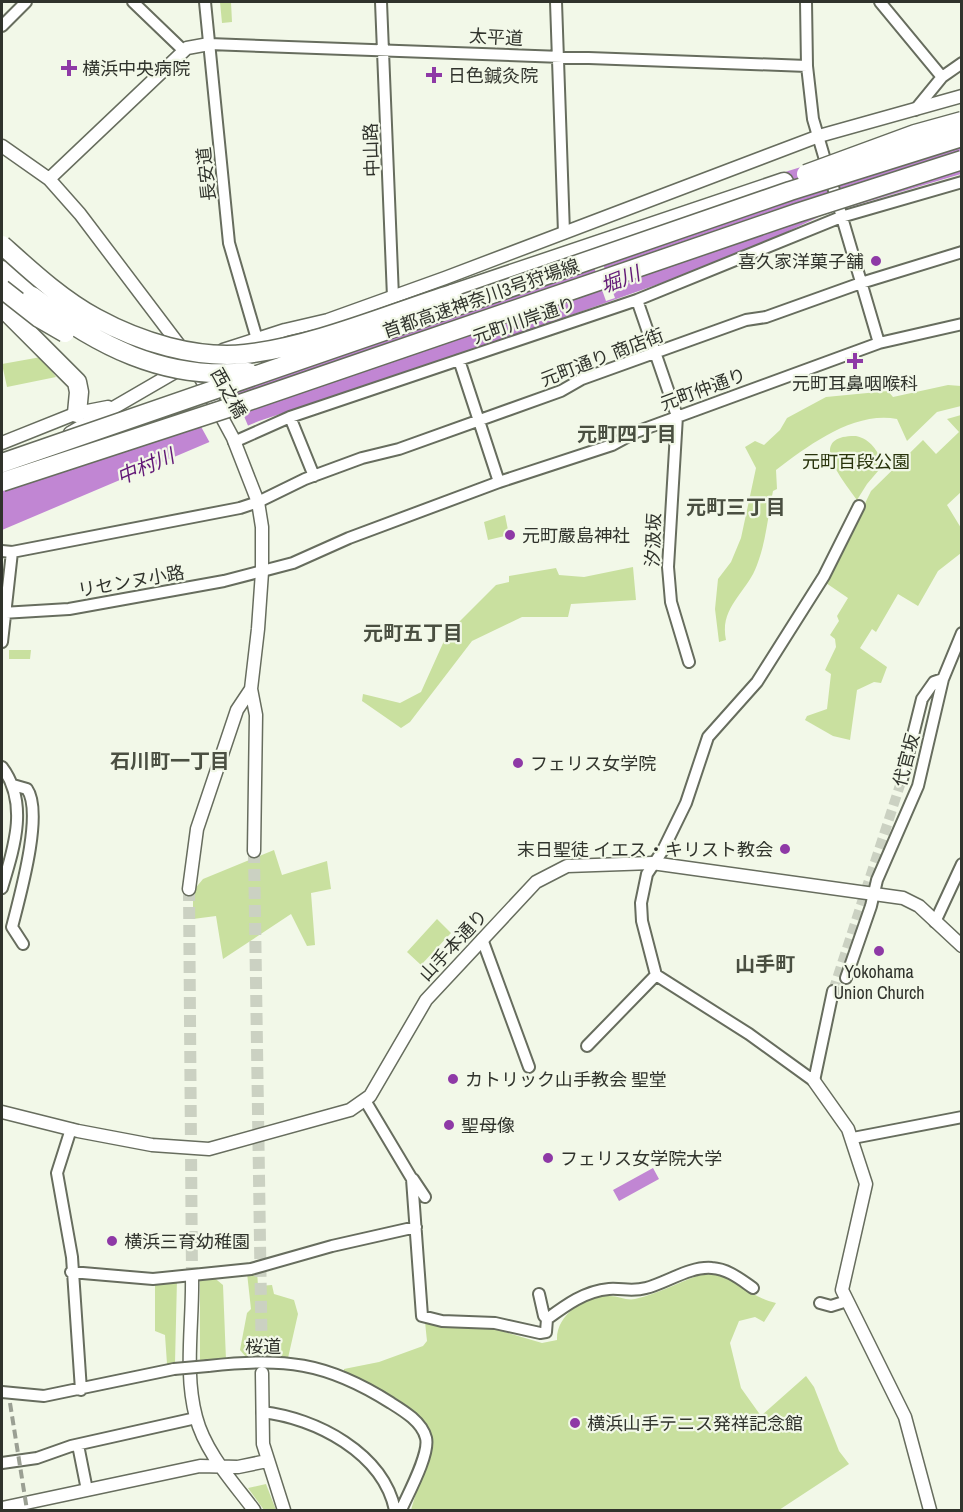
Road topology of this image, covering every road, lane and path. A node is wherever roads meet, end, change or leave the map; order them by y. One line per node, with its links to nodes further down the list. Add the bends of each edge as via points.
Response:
1 (26, 2): 8 (street)
2 (133, 2): 11 (street)
3 (205, 2): 9 (street, 長安道)
4 (381, 2): 10 (street, 中山路)
5 (555, 2): 12 (street)
6 (806, 2): 14 (street)
7 (880, 2): 15 (street)
8 (2, 26)
9 (209, 44): 10 (street, 太平道); 11 (street, 太平道); 37 (street, 長安道, via 230,243)
10 (383, 50): 12 (street, 太平道); 33 (street, 中山路)
11 (184, 51): 23 (street)
12 (558, 58): 14 (street, 太平道); 26 (street)
13 (962, 63): 15 (street)
14 (807, 66): 19 (street, via 813,119)
15 (942, 77): 17 (street)
16 (962, 96): 17 (street)
17 (915, 110): 19 (street)
18 (962, 121): 27 (highway, bridge, via 430,301 318,337 245,354 180,349 119,330 71,301)
19 (819, 136): 25 (street, bridge); 26 (street)
20 (962, 137): 43 (highway, 首都高速神奈川3号狩場線, bridge, via 790,191)
21 (2, 146): 23 (street, 西之橋)
22 (962, 160): 30 (highway, 首都高速神奈川3号狩場線, bridge)
23 (49, 179): 41 (street, 西之橋, via 106,246)
24 (962, 182): 25 (street, 元町川岸通り)
25 (841, 215): 31 (street); 34 (street, 元町川岸通り)
26 (564, 233): 33 (street)
27 (2, 245)
28 (962, 252): 31 (street, 元町通り 商店街)
29 (2, 270): 42 (highway, bridge, via 60,317 110,347 145,362 180,370)
30 (595, 282): 42 (highway, bridge, via 459,313 321,358); 54 (highway, 首都高速神奈川3号狩場線, bridge)
31 (861, 283): 38 (street); 39 (street, 元町通り 商店街)
32 (2, 289): 42 (highway, bridge, via 39,318 115,357 179,375)
33 (393, 297): 37 (street)
34 (637, 300): 39 (street); 40 (street, 元町川岸通り)
35 (2, 307): 45 (highway, via 77,382)
36 (962, 324): 38 (street, 元町仲通り)
37 (257, 339): 41 (street)
38 (879, 343): 46 (street, 元町仲通り)
39 (656, 353): 46 (street); 48 (street, 元町通り 商店街)
40 (459, 360): 47 (street, 元町川岸通り); 48 (street)
41 (192, 362): 44 (street); 49 (street, 西之橋, bridge)
42 (232, 374)
43 (187, 400): 51 (highway, bridge); 52 (highway, 首都高速神奈川3号狩場線, bridge)
44 (115, 406): 45 (street); 52 (street, via 57,441)
45 (76, 413): 50 (street)
46 (677, 416): 55 (street, 元町仲通り, via 612,445); 64 (street, 汐汲坂, via 668,567 671,602)
47 (290, 417): 49 (street, 元町川岸通り); 53 (street)
48 (480, 419): 53 (street, 元町通り 商店街); 55 (street)
49 (233, 440): 56 (street, 西之橋)
50 (2, 443)
51 (2, 450)
52 (2, 461)
53 (314, 476): 56 (street, 元町通り 商店街)
54 (2, 482)
55 (499, 482): 59 (street, 元町仲通り)
56 (258, 502): 58 (street, 元町通り 商店街, via 83,540); 60 (street, 西之橋)
57 (859, 506): 71 (street, via 824,576 757,682 711,732 686,803)
58 (7, 552): 61 (street)
59 (293, 563): 60 (street, リセンヌ小路)
60 (261, 572): 61 (street, リセンヌ小路, via 69,609); 66 (street, 西之橋)
61 (3, 613): 63 (street)
62 (962, 633): 65 (street, 代官坂)
63 (2, 642)
64 (689, 662)
65 (943, 679): 68 (street, via 934,682 922,699); 75 (street, 代官坂, via 918,786)
66 (250, 688): 70 (street, via 256,715); 74 (street, via 237,710 197,829)
67 (2, 767): 69 (street)
68 (902, 779)
69 (13, 785): 73 (street, via 18,816); 78 (street, via 27,789 32,800 28,860 12,927)
70 (254, 851)
71 (652, 863): 75 (street, 山手本通り); 77 (street, 山手本通り, via 580,864 549,873); 80 (street, via 641,903)
72 (962, 864): 76 (street)
73 (2, 888)
74 (189, 889)
75 (874, 893): 76 (street, 山手本通り, via 903,898 919,906); 81 (street, 代官坂)
76 (935, 922): 79 (street, 山手本通り)
77 (482, 939): 84 (street); 86 (street, 山手本通り, via 426,1000)
78 (23, 944)
79 (962, 946)
80 (656, 975): 83 (street); 85 (street)
81 (846, 978)
82 (833, 991): 85 (street)
83 (587, 1046)
84 (529, 1067)
85 (814, 1081): 90 (street)
86 (366, 1102): 89 (street, via 321,1120 209,1149 152,1145); 91 (street)
87 (2, 1112): 89 (street)
88 (962, 1117): 90 (street)
89 (71, 1129): 94 (street, via 57,1173 72,1257)
90 (853, 1138): 98 (street, via 866,1190 842,1285)
91 (412, 1179): 92 (street); 93 (street)
92 (425, 1197)
93 (416, 1227): 94 (street, via 251,1269 153,1279); 100 (street, via 422,1316 442,1321 495,1323 540,1333 546,1332)
94 (71, 1272): 102 (street)
95 (192, 1278): 105 (street, via 192,1385)
96 (753, 1288): 100 (street, via 723,1270 699,1269 628,1292 611,1288 594,1292)
97 (539, 1294): 100 (street)
98 (847, 1301): 99 (street, via 831,1306); 116 (street, via 905,1417)
99 (820, 1304)
100 (547, 1319)
101 (262, 1373): 104 (street)
102 (81, 1390): 103 (street, 桜道, via 38,1397); 115 (street, 桜道, bridge, via 174,1369 279,1361 342,1376 420,1425 426,1440 425,1452)
103 (2, 1392)
104 (261, 1412): 107 (street); 114 (street, via 278,1414 332,1434 370,1461 392,1496)
105 (196, 1418): 106 (street); 109 (street)
106 (78, 1445): 108 (street, via 37,1458); 110 (street)
107 (267, 1461): 109 (street, via 238,1467); 113 (street)
108 (2, 1463)
109 (221, 1465): 110 (street); 112 (street)
110 (87, 1490): 111 (street)
111 (2, 1508)
112 (254, 1510)
113 (284, 1510)
114 (394, 1510)
115 (401, 1510)
116 (930, 1510)

